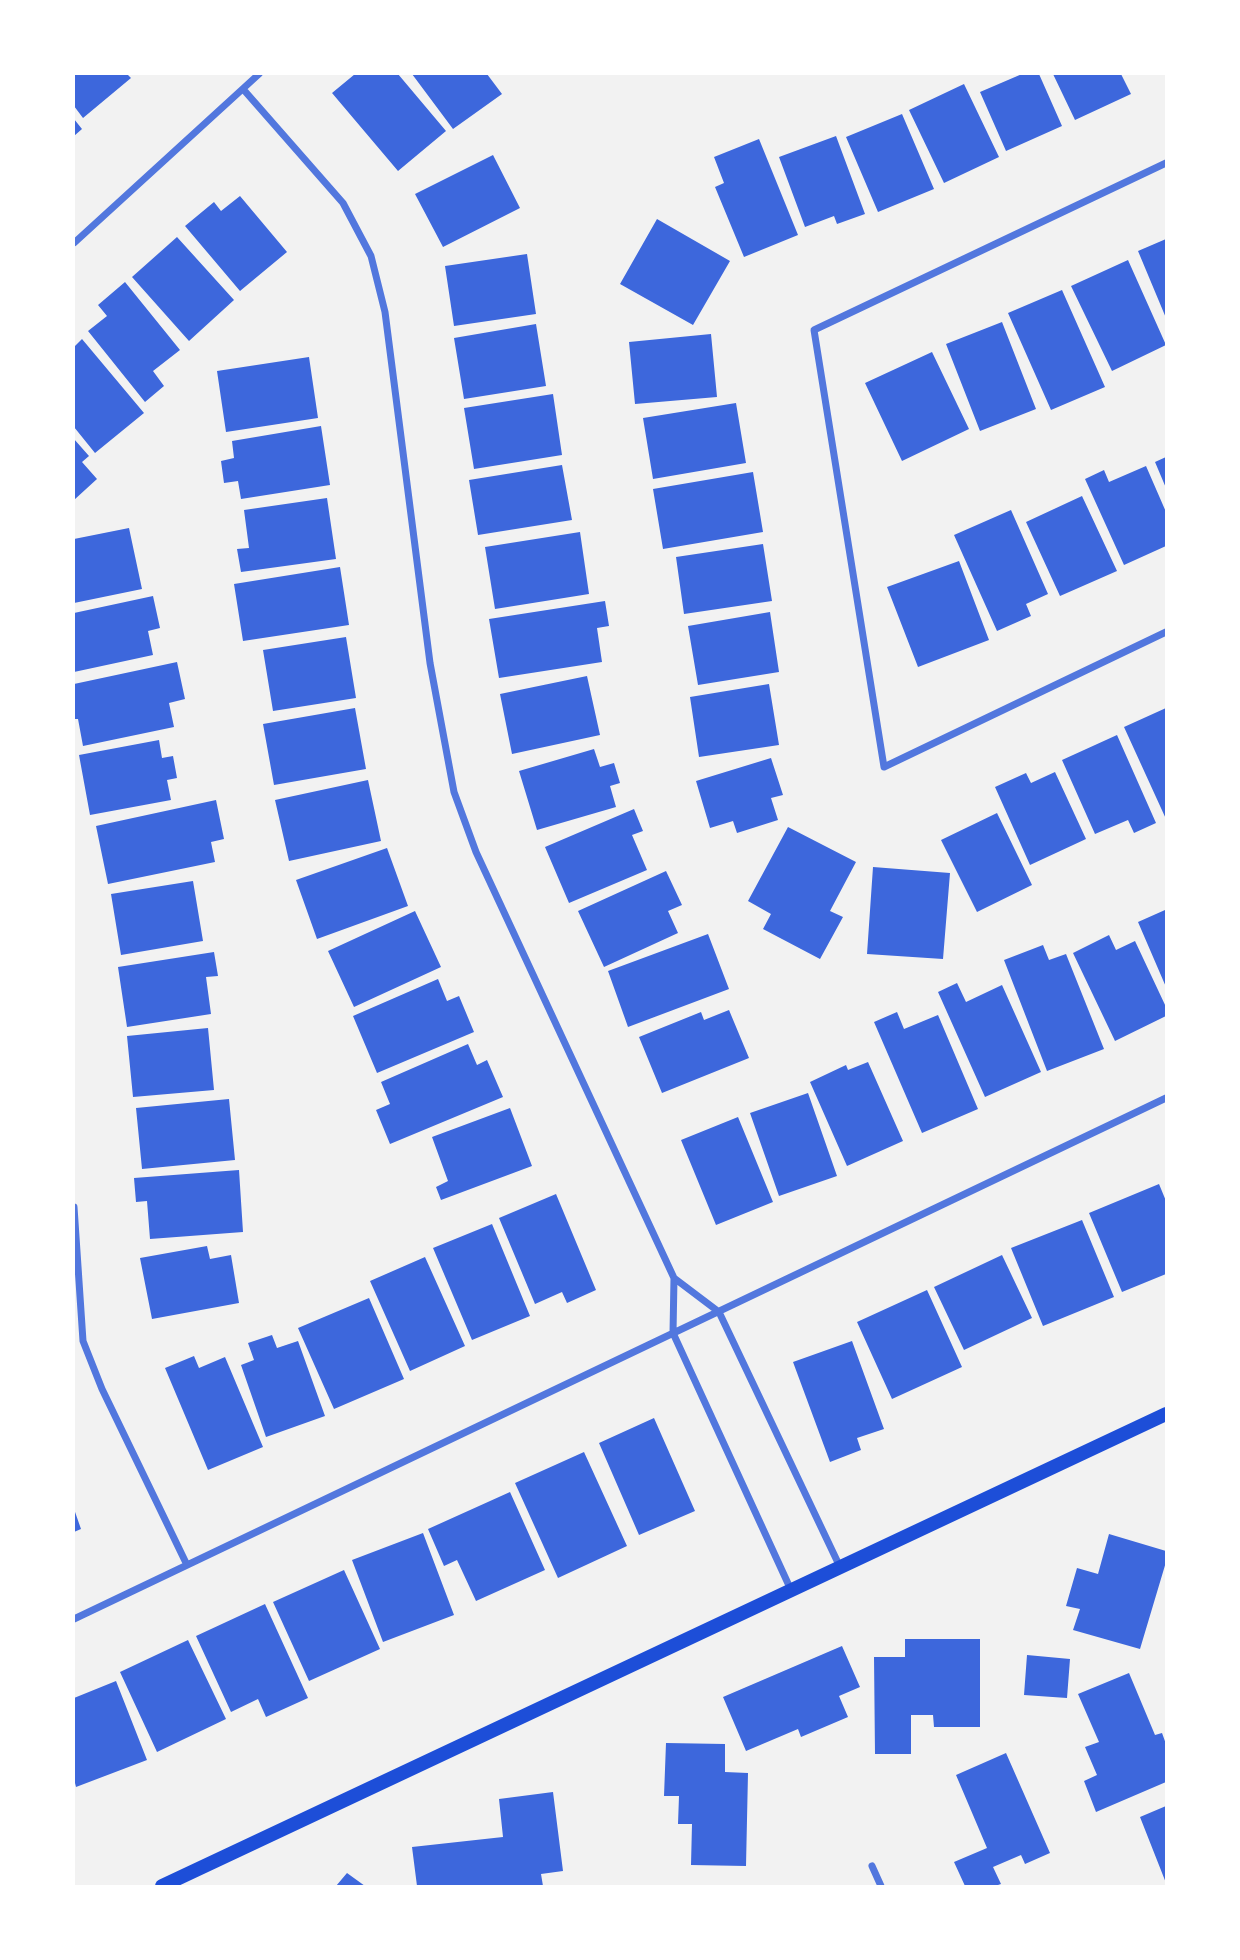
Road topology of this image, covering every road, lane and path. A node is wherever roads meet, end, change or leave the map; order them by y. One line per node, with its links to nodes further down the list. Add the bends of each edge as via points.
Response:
1 (260, 74): 2 (street)
2 (243, 89): 4 (street); 8 (street, via 343,203 371,256 385,312 430,663 454,792 476,852)
3 (1167, 163): 5 (street, via 814,330 884,767)
4 (74, 243)
5 (1167, 632)
6 (1167, 1098): 9 (street)
7 (74, 1207): 12 (street, via 83,1341)
8 (674, 1278): 9 (street); 10 (street)
9 (719, 1312): 10 (street); 13 (street)
10 (673, 1333): 12 (street); 14 (street)
11 (1167, 1414): 13 (main road)
12 (187, 1565): 15 (street)
13 (841, 1569): 14 (main road)
14 (791, 1592): 17 (main road)
15 (74, 1619)
16 (872, 1866): 18 (street)
17 (162, 1886)
18 (881, 1886)

